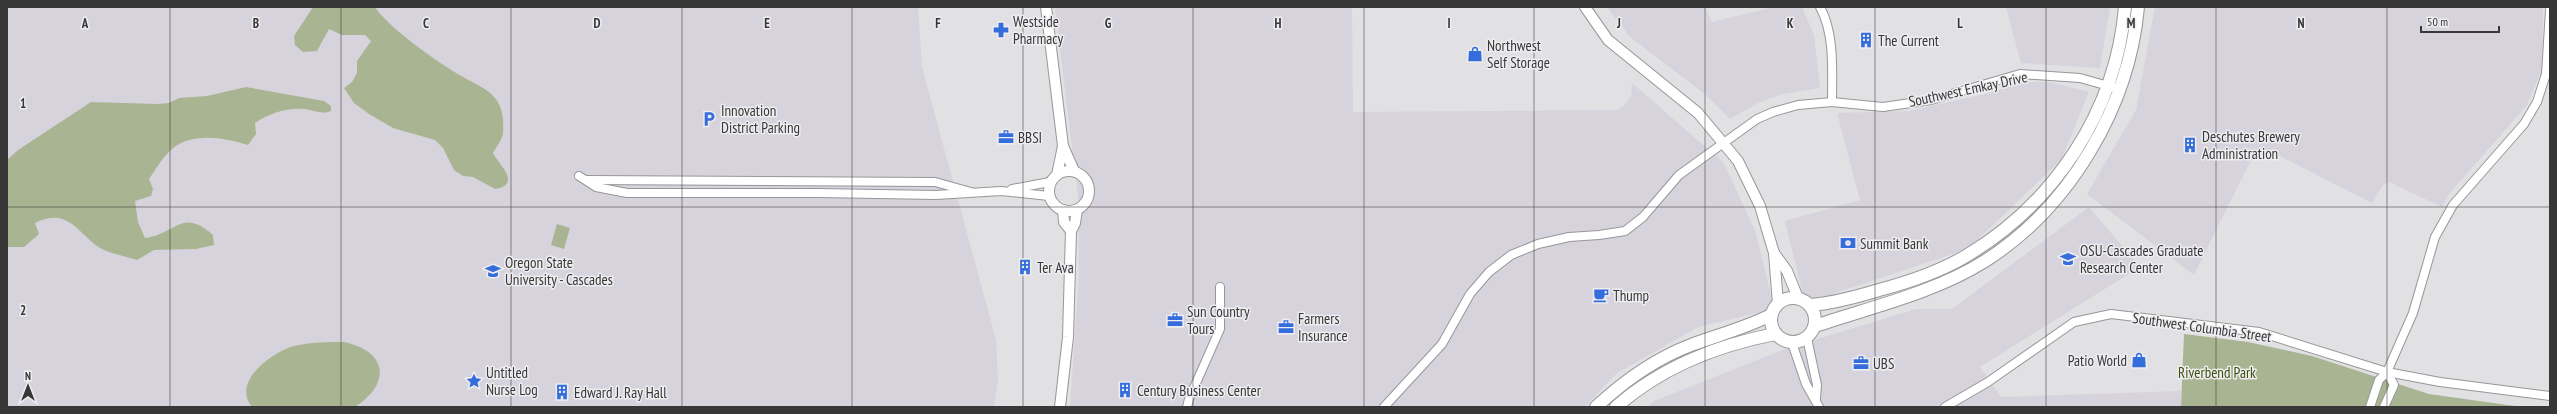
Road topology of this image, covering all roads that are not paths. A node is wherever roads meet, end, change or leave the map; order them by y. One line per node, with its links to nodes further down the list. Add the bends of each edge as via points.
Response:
1 (1046, 7): 11 (street)
2 (1586, 7): 10 (street, via 1608,40 1698,113)
3 (1820, 7): 9 (street, via 1833,61)
4 (2125, 7): 7 (main road, via 2117,55)
5 (2138, 7): 8 (main road, via 2134,38)
6 (2550, 10): 32 (street, via 2546,74 2537,102 2524,124 2453,205 2435,237 2413,313)
7 (2108, 86): 8 (street, Southwest Emkay Drive); 9 (street, Southwest Emkay Drive, via 2080,78 2020,74 1930,100 1883,107); 26 (main road, via 2084,137 2055,180 2018,218 1990,241 1965,256 1911,281 1832,304)
8 (2120, 90): 28 (main road, via 2077,172 2061,193 2024,231 1985,261 1952,278)
9 (1832, 102): 10 (street, Southwest Emkay Drive, via 1798,105 1773,112 1757,119)
10 (1724, 142): 22 (street, via 1738,161 1754,193); 37 (street, Southwest Emkay Drive, via 1679,175 1643,217 1625,231 1569,237 1542,243 1506,259 1489,272 1470,294 1442,344)
11 (1063, 146): 12 (street); 14 (street)
12 (1074, 171): 14 (street, via 1067,170); 20 (street, via 1085,177 1090,189 1086,202)
13 (579, 176): 15 (street)
14 (1054, 178): 16 (street); 18 (street)
15 (588, 180): 17 (street, via 935,182); 17 (street, via 596,187 627,193 936,196)
16 (1001, 191): 17 (street); 18 (street)
17 (971, 192)
18 (1049, 196): 19 (street, via 1052,202)
19 (1063, 210): 20 (street); 21 (street, via 1064,222)
20 (1077, 210): 21 (street)
21 (1071, 231): 35 (street, via 1068,337)
22 (1774, 253): 24 (street, via 1787,271); 25 (street)
23 (1220, 288): 36 (street, via 1220,329 1188,399)
24 (1798, 298): 25 (main road, via 1784,299); 26 (main road)
25 (1778, 304): 27 (main road)
26 (1811, 305): 28 (main road)
27 (1771, 316): 29 (main road); 38 (main road, via 1661,359 1636,373)
28 (1815, 326): 30 (main road)
29 (1775, 334): 31 (main road); 39 (main road, via 1754,338 1690,360 1640,388)
30 (1807, 338): 31 (main road); 34 (street, via 1817,385)
31 (1792, 343): 34 (street, via 1806,384)
32 (2387, 372): 33 (street, Southwest Columbia Street, via 2440,382); 41 (street, Southwest Columbia Street, via 2259,332 2111,314 2074,322 1988,382); 42 (street, via 2379,380); 43 (street, via 2394,386)
33 (2550, 396)
34 (1816, 398): 40 (street)
35 (1060, 407)
36 (1188, 407)
37 (1384, 407)
38 (1596, 407)
39 (1616, 407)
40 (1819, 407)
41 (1945, 407)
42 (2370, 407)
43 (2384, 407)

